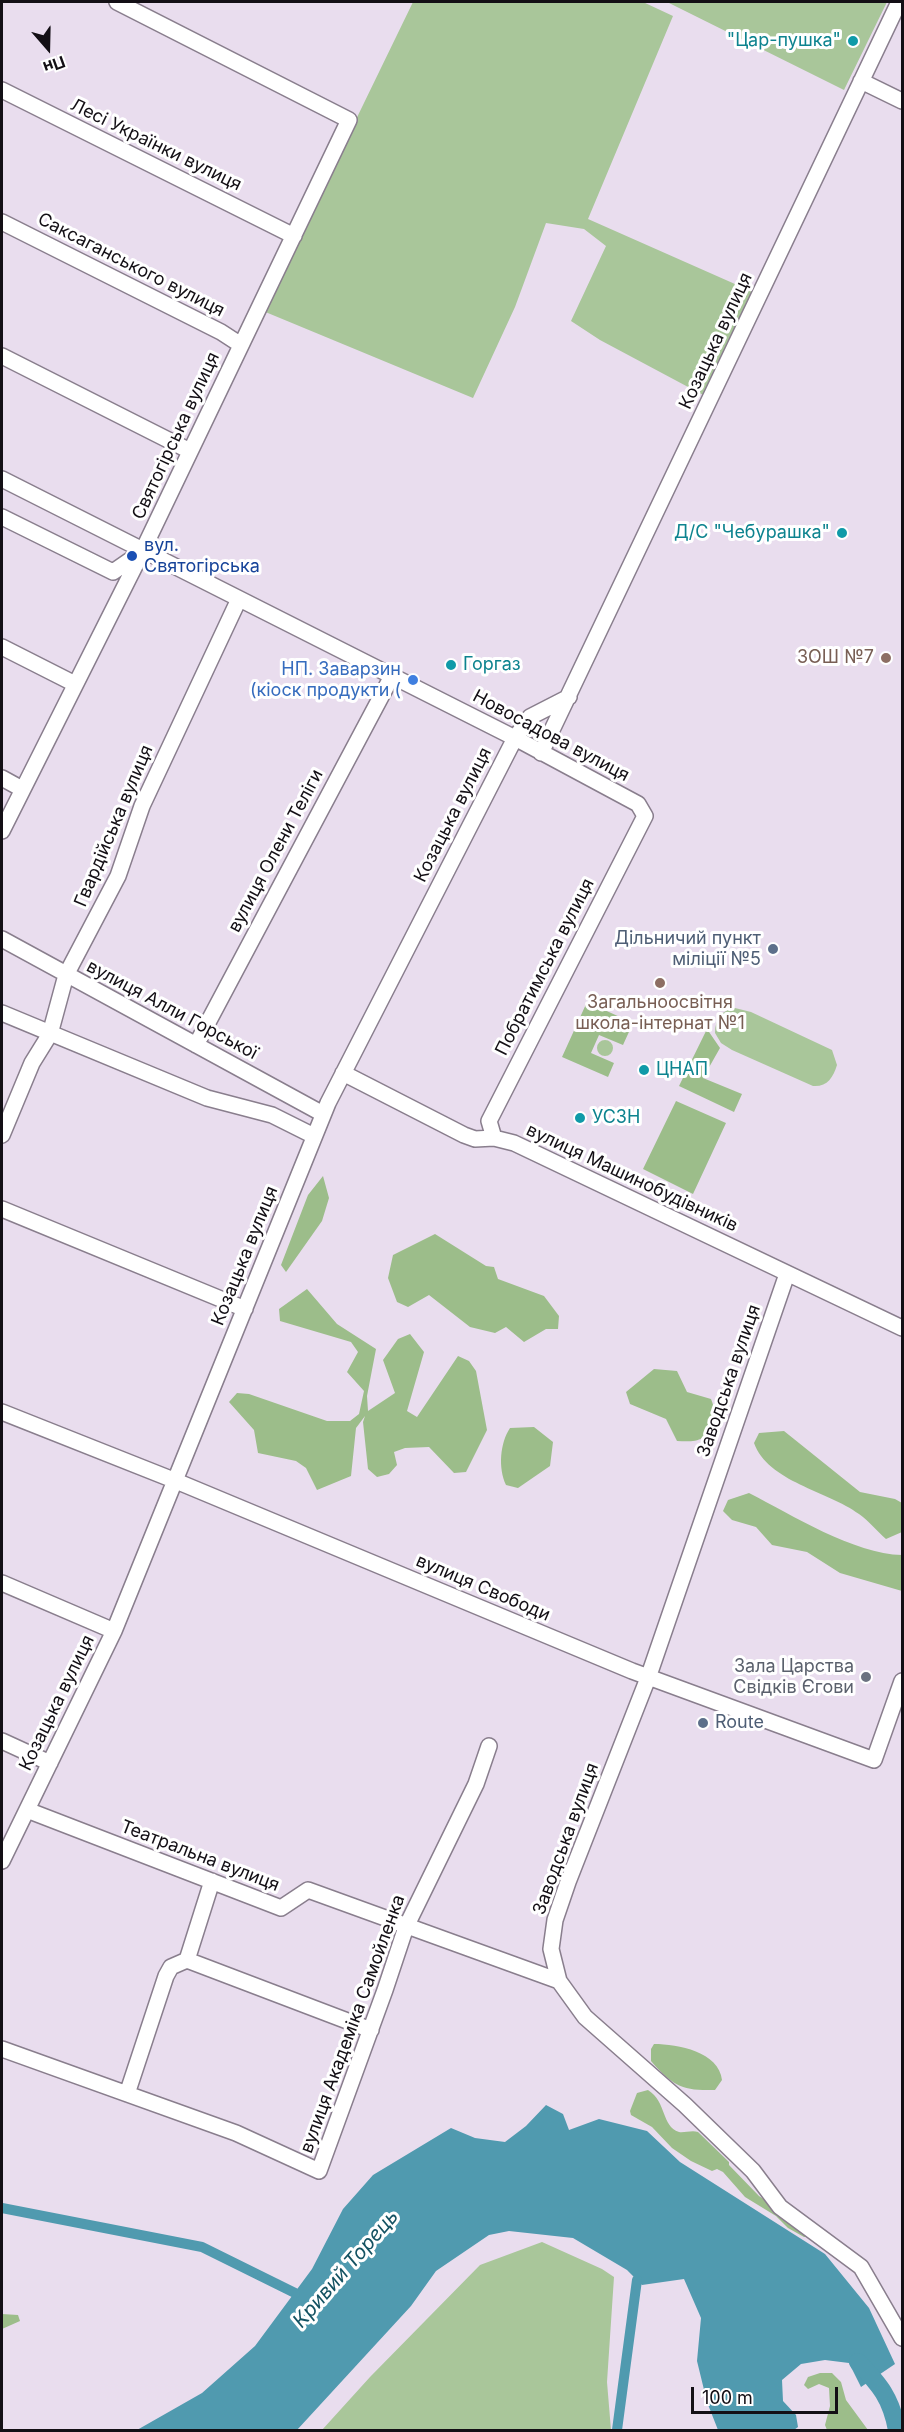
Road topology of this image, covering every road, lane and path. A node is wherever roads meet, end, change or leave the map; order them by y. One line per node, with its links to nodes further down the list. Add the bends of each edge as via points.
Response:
1 (117, 2): 7 (street, Святогірська вулиця, via 349,120)
2 (900, 2): 3 (street, Козацька вулиця)
3 (861, 81): 5 (street); 18 (street, Козацька вулиця)
4 (2, 90): 7 (street, Лесі Українки вулиця)
5 (903, 101)
6 (2, 222): 8 (street, Саксаганського вулиця)
7 (294, 236): 8 (street, Святогірська вулиця)
8 (241, 345): 10 (street, Святогірська вулиця)
9 (2, 356): 10 (street)
10 (190, 451): 13 (street, Святогірська вулиця)
11 (2, 479): 13 (street, Новосадова вулиця)
12 (2, 517): 13 (street, via 114,572)
13 (143, 550): 14 (street, Новосадова вулиця); 17 (street, Святогірська вулиця)
14 (239, 599): 16 (street, Новосадова вулиця); 26 (street, Гвардійська вулиця, via 142,806 118,876)
15 (2, 647): 17 (street)
16 (392, 676): 19 (street, Новосадова вулиця); 29 (street, вулиця Олени Теліги)
17 (75, 684): 22 (street, Святогірська вулиця)
18 (569, 697): 19 (street, Козацька вулиця, via 530,717); 20 (street, Козацька вулиця)
19 (514, 738): 20 (street, Новосадова вулиця); 30 (street, Козацька вулиця)
20 (541, 753): 23 (street, Новосадова вулиця, via 638,804)
21 (2, 778): 22 (street)
22 (22, 789): 24 (street, Святогірська вулиця)
23 (645, 816): 34 (street, Побратимська вулиця, via 495,1107 489,1122)
24 (2, 831)
25 (2, 939): 26 (street, вулиця Алли Горської)
26 (66, 975): 28 (street, Гвардійська вулиця); 29 (street, вулиця Алли Горської)
27 (2, 1013): 28 (street)
28 (50, 1034): 32 (street, Гвардійська вулиця, via 32,1063); 33 (street, via 207,1098 272,1115)
29 (196, 1045): 31 (street, вулиця Алли Горської)
30 (343, 1073): 31 (street, Козацька вулиця); 34 (street, вулиця Машинобудівників, via 464,1135)
31 (323, 1114): 33 (street, Козацька вулиця)
32 (2, 1135)
33 (314, 1136): 37 (street, Козацька вулиця)
34 (494, 1138): 36 (street, вулиця Машинобудівників, via 525,1148)
35 (2, 1209): 37 (street)
36 (787, 1274): 38 (street, вулиця Машинобудівників); 43 (street, Заводська вулиця)
37 (245, 1309): 40 (street, Козацька вулиця)
38 (903, 1328)
39 (2, 1412): 40 (street, вулиця Свободи)
40 (176, 1481): 42 (street, Козацька вулиця); 43 (street, вулиця Свободи)
41 (2, 1583): 42 (street)
42 (114, 1631): 47 (street, Козацька вулиця)
43 (648, 1678): 44 (street, вулиця Свободи, via 874,1760); 53 (street, Заводська вулиця, via 555,1920 551,1949)
44 (903, 1681)
45 (2, 1741): 47 (street)
46 (489, 1746): 51 (street, вулиця Академіка Самойленка, via 476,1784)
47 (50, 1763): 48 (street, Козацька вулиця)
48 (27, 1810): 49 (street, Козацька вулиця); 50 (street, Театральна вулиця)
49 (2, 1861)
50 (212, 1881): 51 (street, Театральна вулиця, via 281,1908 308,1890); 52 (street)
51 (406, 1927): 53 (street, Театральна вулиця); 54 (street, вулиця Академіка Самойленка)
52 (187, 1960): 54 (street); 56 (street, via 171,1967 166,1976)
53 (559, 1981): 57 (street, Заводська вулиця, via 585,2018 753,2171 780,2207 861,2267)
54 (371, 2030): 56 (street, вулиця Академіка Самойленка, via 319,2171 236,2133)
55 (2, 2049): 56 (street, вулиця Академіка Самойленка)
56 (127, 2094)
57 (903, 2338)

